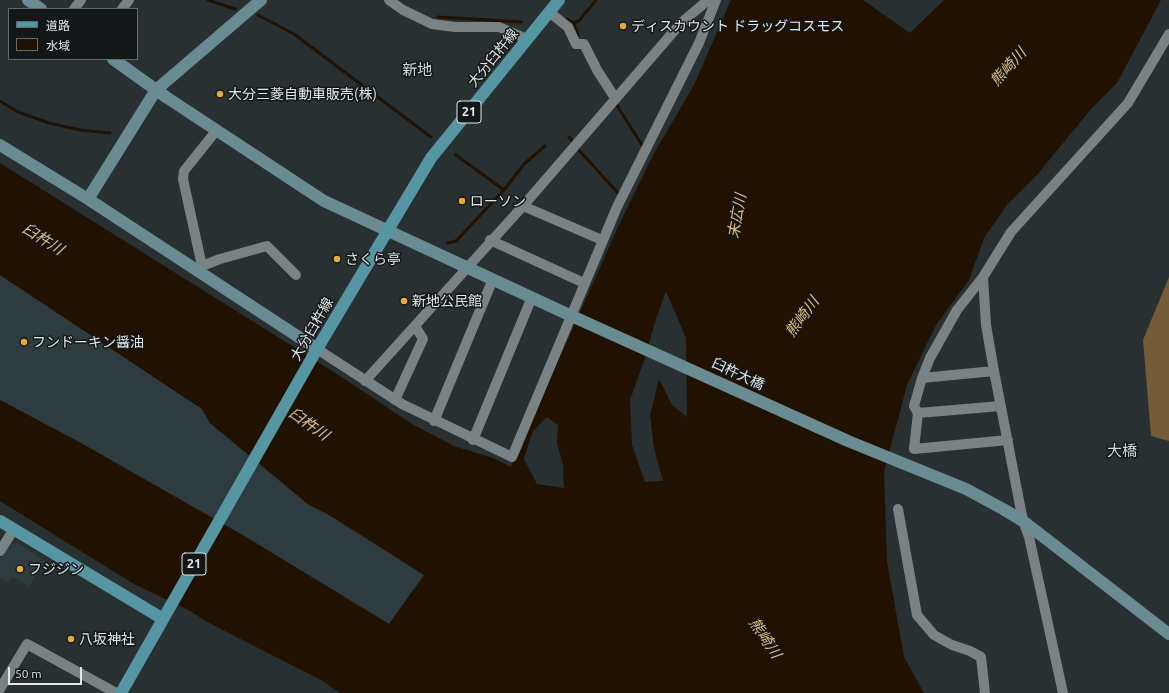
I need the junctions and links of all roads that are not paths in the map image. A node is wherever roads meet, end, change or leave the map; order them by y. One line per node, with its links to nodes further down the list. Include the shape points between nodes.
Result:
1 (28, 0): 9 (street)
2 (81, 0): 10 (street)
3 (129, 0): 11 (street)
4 (261, 0): 16 (street)
5 (389, 0): 14 (street, via 402,10 432,24 499,27)
6 (559, 0): 12 (main road, 大分臼杵線 / 21)
7 (708, 0): 17 (street, via 681,23)
8 (716, 0): 24 (street, via 699,43)
9 (40, 8)
10 (75, 8)
11 (123, 8)
12 (549, 12): 14 (main road, 大分臼杵線 / 21); 17 (street, via 568,27 576,44 584,44)
13 (1169, 34): 28 (street, via 1128,103 1011,232)
14 (527, 39): 22 (main road, 大分臼杵線 / 21, via 431,158)
15 (114, 60): 16 (street, 臼杵大橋)
16 (156, 90): 18 (street, 臼杵大橋); 20 (street)
17 (615, 98): 21 (street)
18 (216, 131): 22 (street, 臼杵大橋, via 324,201); 26 (street, via 184,171 183,179)
19 (0, 145): 20 (street)
20 (88, 199): 26 (street)
21 (523, 206): 23 (street); 24 (street)
22 (388, 230): 25 (street, 臼杵大橋); 33 (main road, 大分臼杵線 / 21)
23 (490, 240): 25 (street); 30 (street)
24 (602, 240): 30 (street)
25 (468, 267): 29 (street, 臼杵大橋); 32 (street)
26 (200, 269): 27 (street, via 220,259 268,246); 33 (street)
27 (296, 275)
28 (984, 277): 34 (street, via 986,325); 35 (street, via 957,310 930,358)
29 (493, 279): 31 (street, 臼杵大橋); 40 (street)
30 (584, 283): 41 (street, via 512,457)
31 (532, 297): 41 (street); 45 (street, 臼杵大橋, via 899,462 966,489)
32 (415, 326): 36 (street); 37 (street, via 423,339)
33 (316, 352): 36 (street); 48 (main road, 大分臼杵線 / 21)
34 (994, 371): 35 (street); 38 (street)
35 (922, 378): 39 (street, via 914,406)
36 (365, 382): 37 (street)
37 (396, 400): 40 (street)
38 (1001, 406): 39 (street); 42 (street)
39 (918, 413): 42 (street, via 914,449)
40 (434, 421): 41 (street)
41 (473, 440)
42 (1008, 440): 45 (street)
43 (898, 509): 53 (street, via 917,614 934,635 981,657)
44 (0, 521): 46 (main road)
45 (1023, 521): 49 (street, 臼杵大橋); 54 (street, via 1029,537)
46 (14, 529): 47 (street); 48 (main road)
47 (0, 552)
48 (165, 614): 52 (main road, 大分臼杵線 / 21)
49 (1169, 634)
50 (0, 689): 51 (street, via 27,644)
51 (116, 693)
52 (121, 693)
53 (985, 693)
54 (1063, 693)

